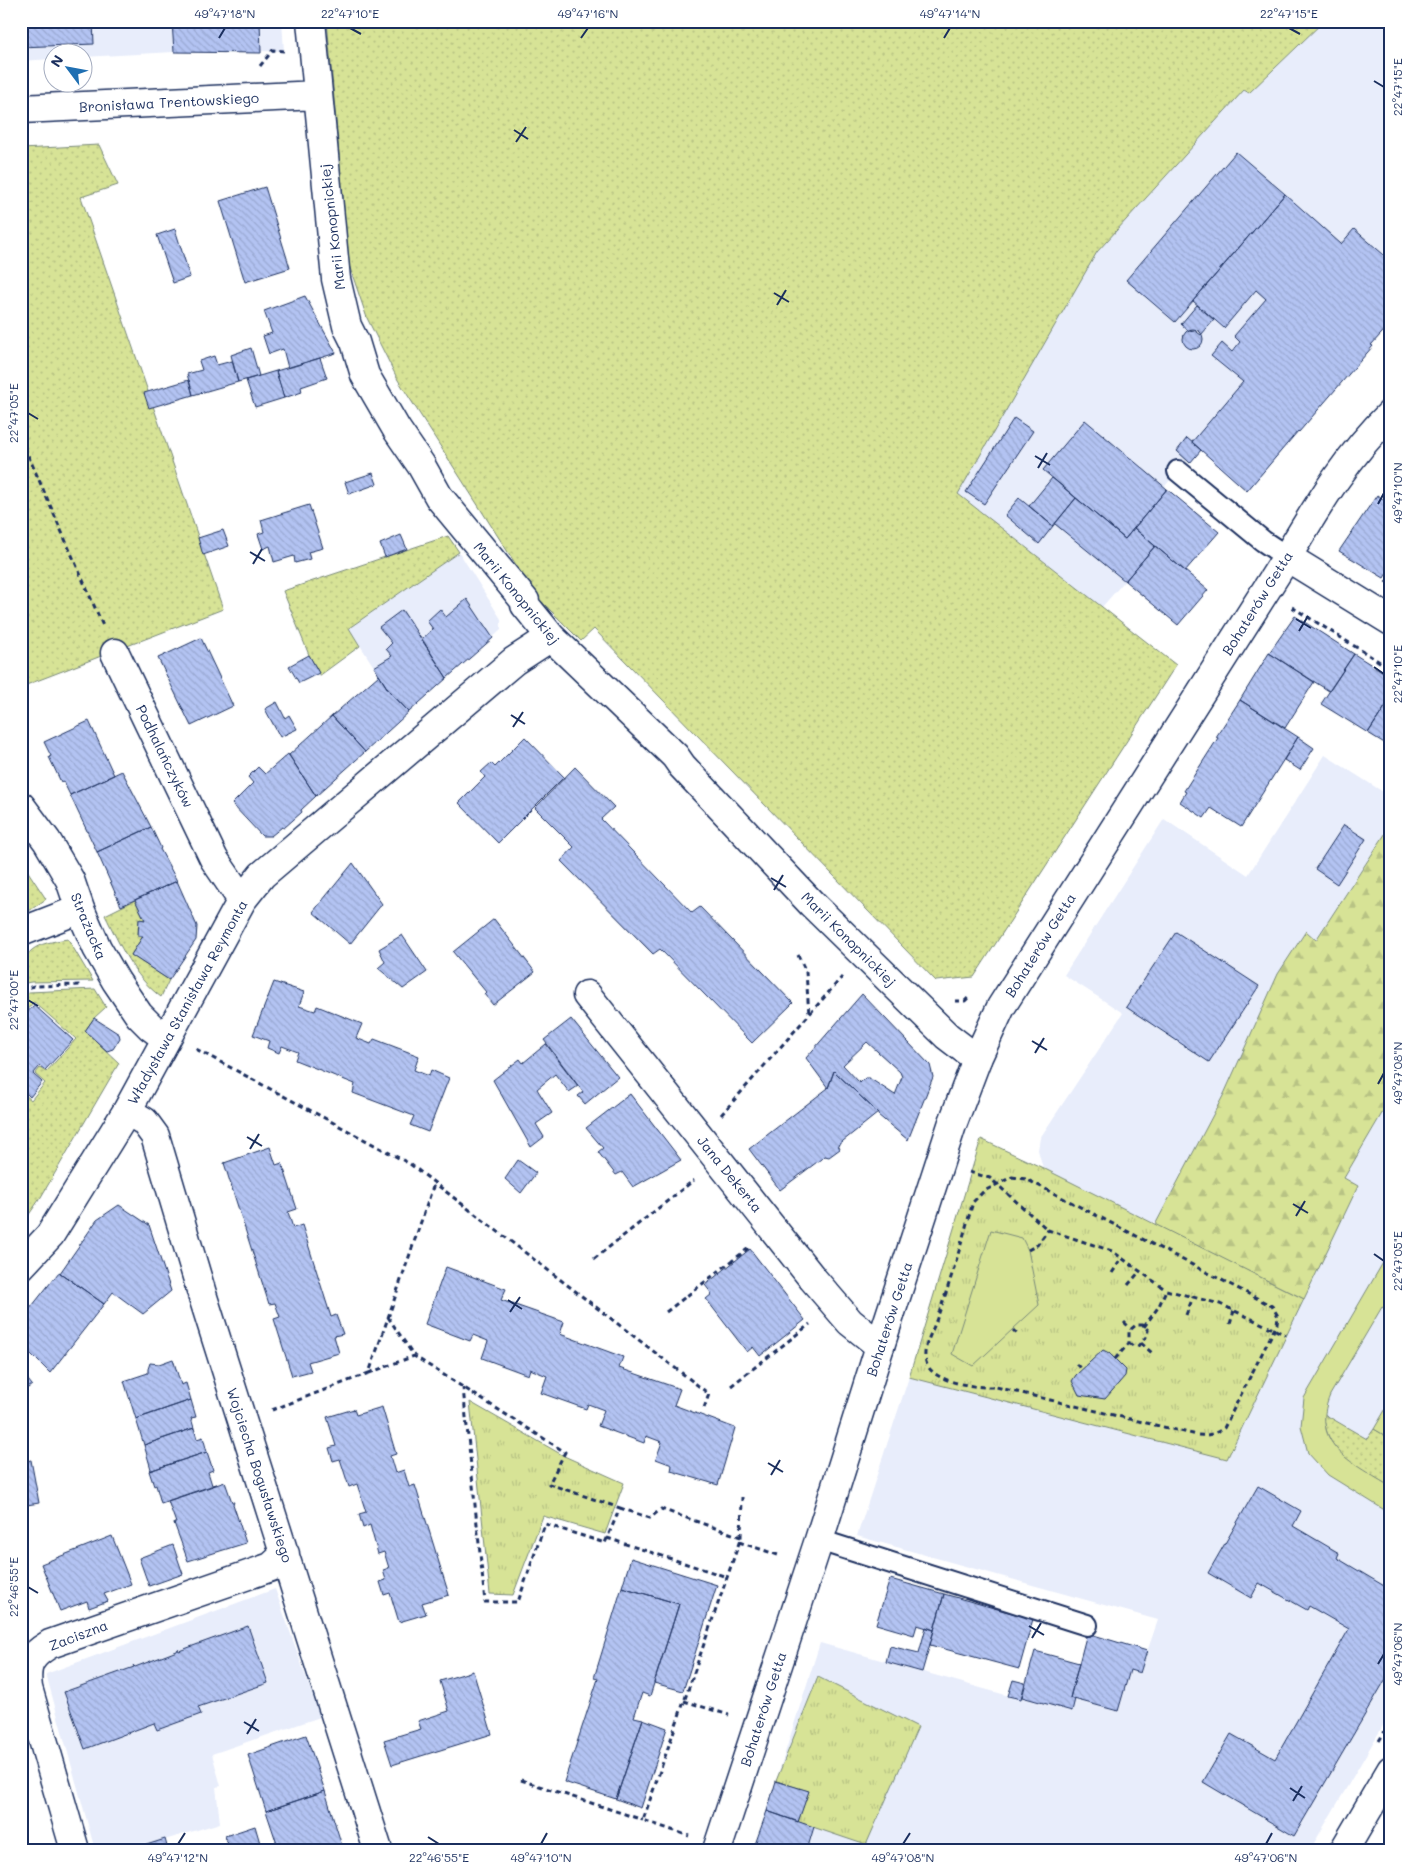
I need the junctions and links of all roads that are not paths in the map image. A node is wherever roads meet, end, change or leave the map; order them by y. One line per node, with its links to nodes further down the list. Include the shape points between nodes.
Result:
1 (311, 21): 2 (street, Marii Konopnickiej)
2 (318, 95): 3 (street, Bronisława Trentowskiego); 8 (street, Marii Konopnickiej, via 336,279 347,326 365,375 439,497)
3 (21, 109)
4 (1391, 413): 6 (street, Bohaterów Getta, via 1372,431 1332,483)
5 (1178, 471): 6 (lane)
6 (1287, 557): 7 (street); 16 (street, Bohaterów Getta, via 1001,1007)
7 (1391, 621)
8 (551, 637): 11 (street, Władysława Stanisława Reymonta, via 514,661 267,870); 16 (street, Marii Konopnickiej, via 675,756 812,904 948,1036)
9 (115, 653): 11 (street, Podhalańczyków, via 214,859)
10 (21, 806): 12 (street, Strażacka, via 70,880)
11 (242, 900): 15 (street, Władysława Stanisława Reymonta)
12 (80, 908): 13 (street); 15 (street, Strażacka, via 116,981 139,1015)
13 (21, 932)
14 (587, 995): 19 (street, Jana Dekerta, via 813,1279 850,1322)
15 (166, 1038): 17 (street, Władysława Stanisława Reymonta)
16 (977, 1059): 19 (street, Bohaterów Getta, via 952,1125)
17 (127, 1111): 18 (street, Władysława Stanisława Reymonta, via 50,1235); 21 (street, Wojciecha Bogusławskiego, via 144,1121 155,1136)
18 (21, 1266)
19 (880, 1346): 20 (street, Bohaterów Getta)
20 (819, 1540): 22 (lane); 24 (street, Bohaterów Getta)
21 (285, 1554): 25 (street, Zaciszna, via 271,1567 50,1644 29,1662 26,1673 28,1688); 26 (street, Wojciecha Bogusławskiego)
22 (1087, 1624)
23 (1391, 1770): 27 (street)
24 (708, 1844)
25 (75, 1850)
26 (378, 1850)
27 (1344, 1850)

